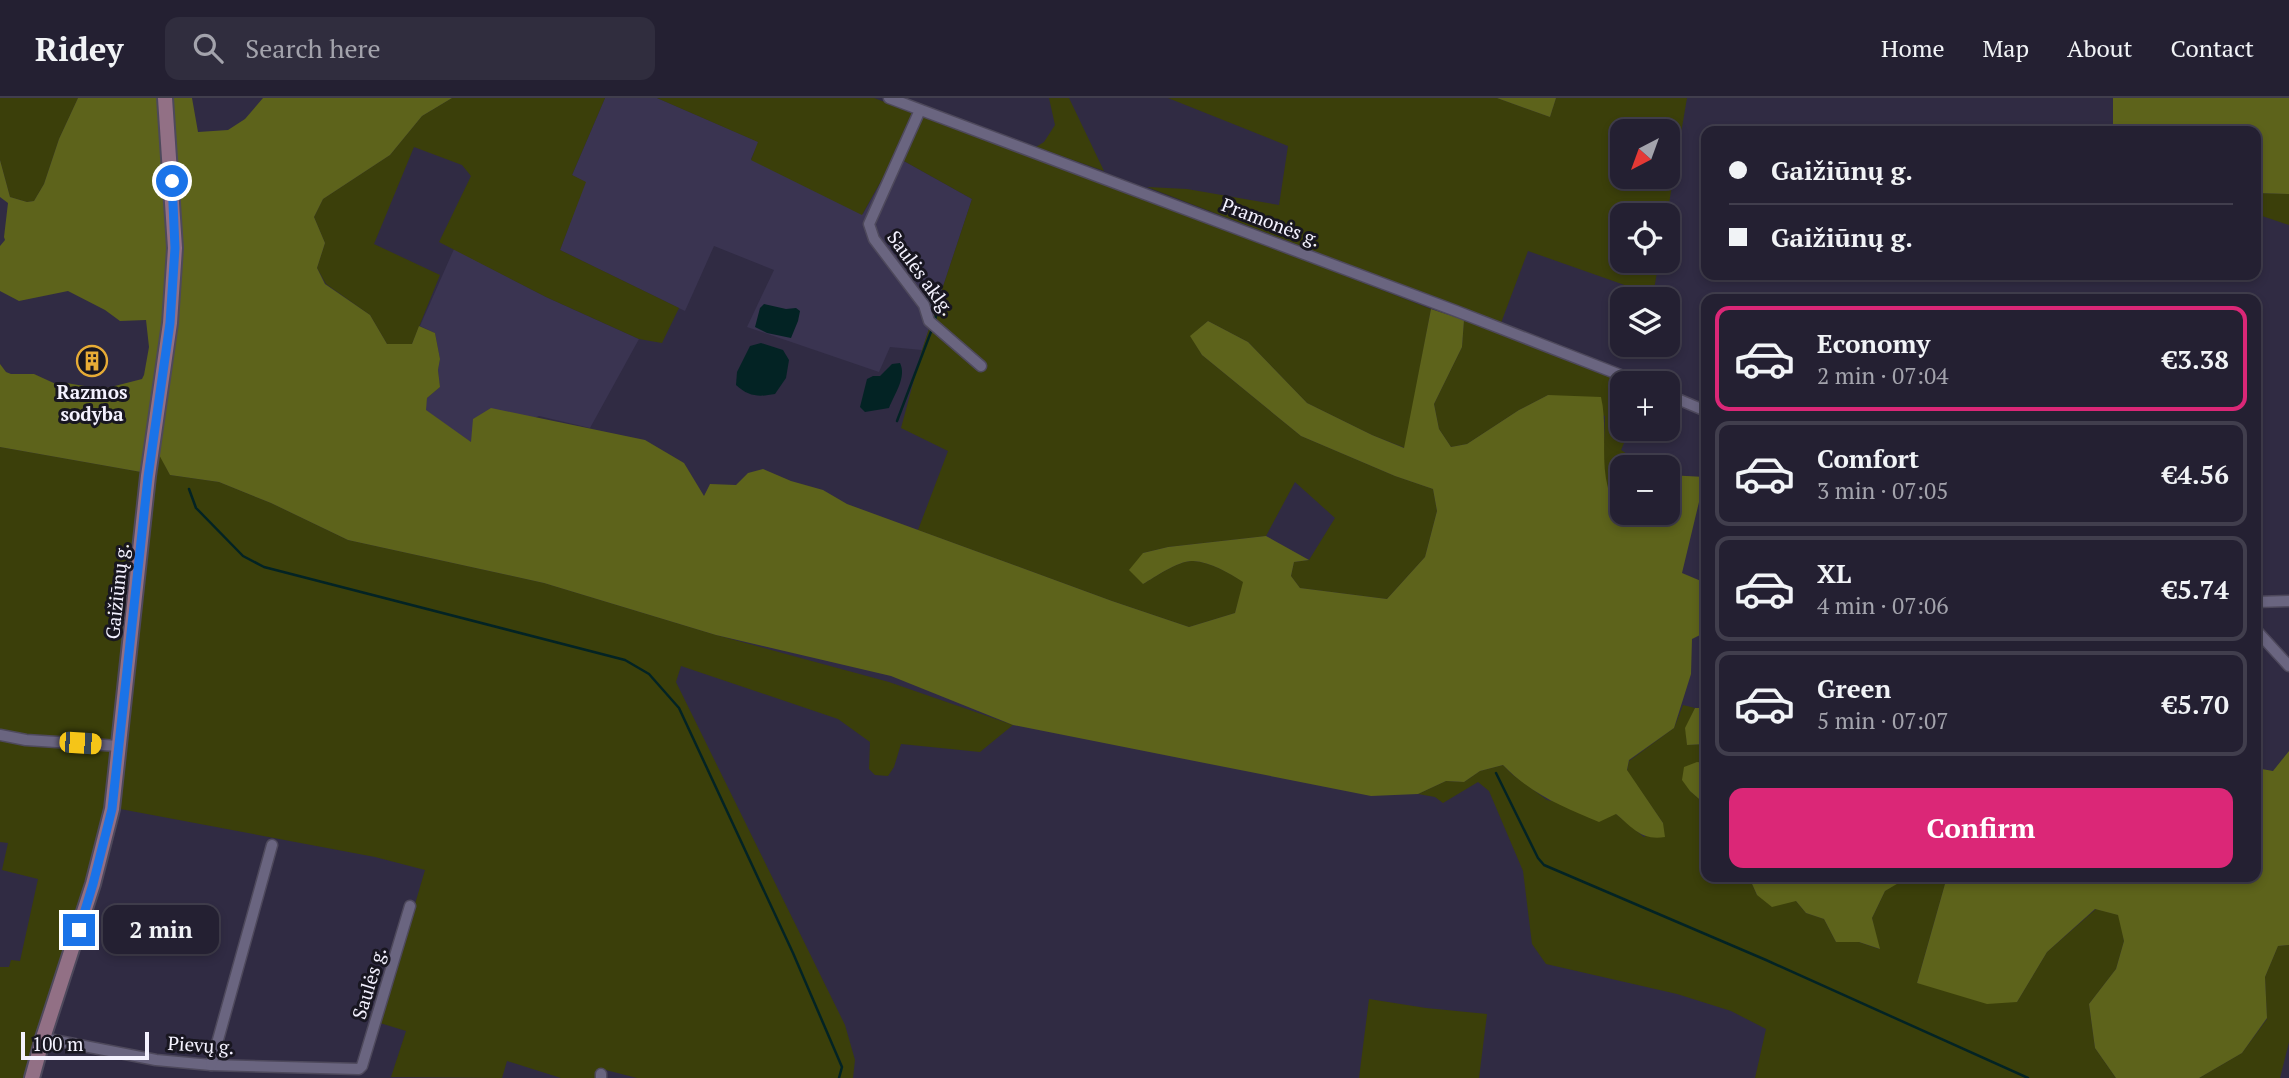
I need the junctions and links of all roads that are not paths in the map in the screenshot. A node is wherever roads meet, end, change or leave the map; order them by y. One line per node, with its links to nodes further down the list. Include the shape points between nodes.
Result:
1 (165, 98): 13 (main road, Gaižiūnų g., via 175,248 170,323)
2 (889, 98): 3 (street, Pramonės g.)
3 (920, 110): 4 (street, Saulės aklg., via 870,224 874,239 924,305 929,321); 5 (street, Pramonės g.)
4 (981, 366)
5 (1610, 371)
6 (1680, 400): 7 (street)
7 (1701, 409)
8 (2289, 601): 9 (street)
9 (2261, 603)
10 (2261, 635): 11 (street)
11 (2289, 666)
12 (0, 735): 13 (street)
13 (119, 746): 16 (main road, Gaižiūnų g., via 112,809 93,884)
14 (272, 845): 17 (street)
15 (410, 906): 18 (street, Saulės g.)
16 (43, 1038): 17 (street, Pievų g., via 156,1060); 19 (main road, Gaižiūnų g.)
17 (211, 1065): 18 (street, Pievų g.)
18 (359, 1069)
19 (32, 1078)

